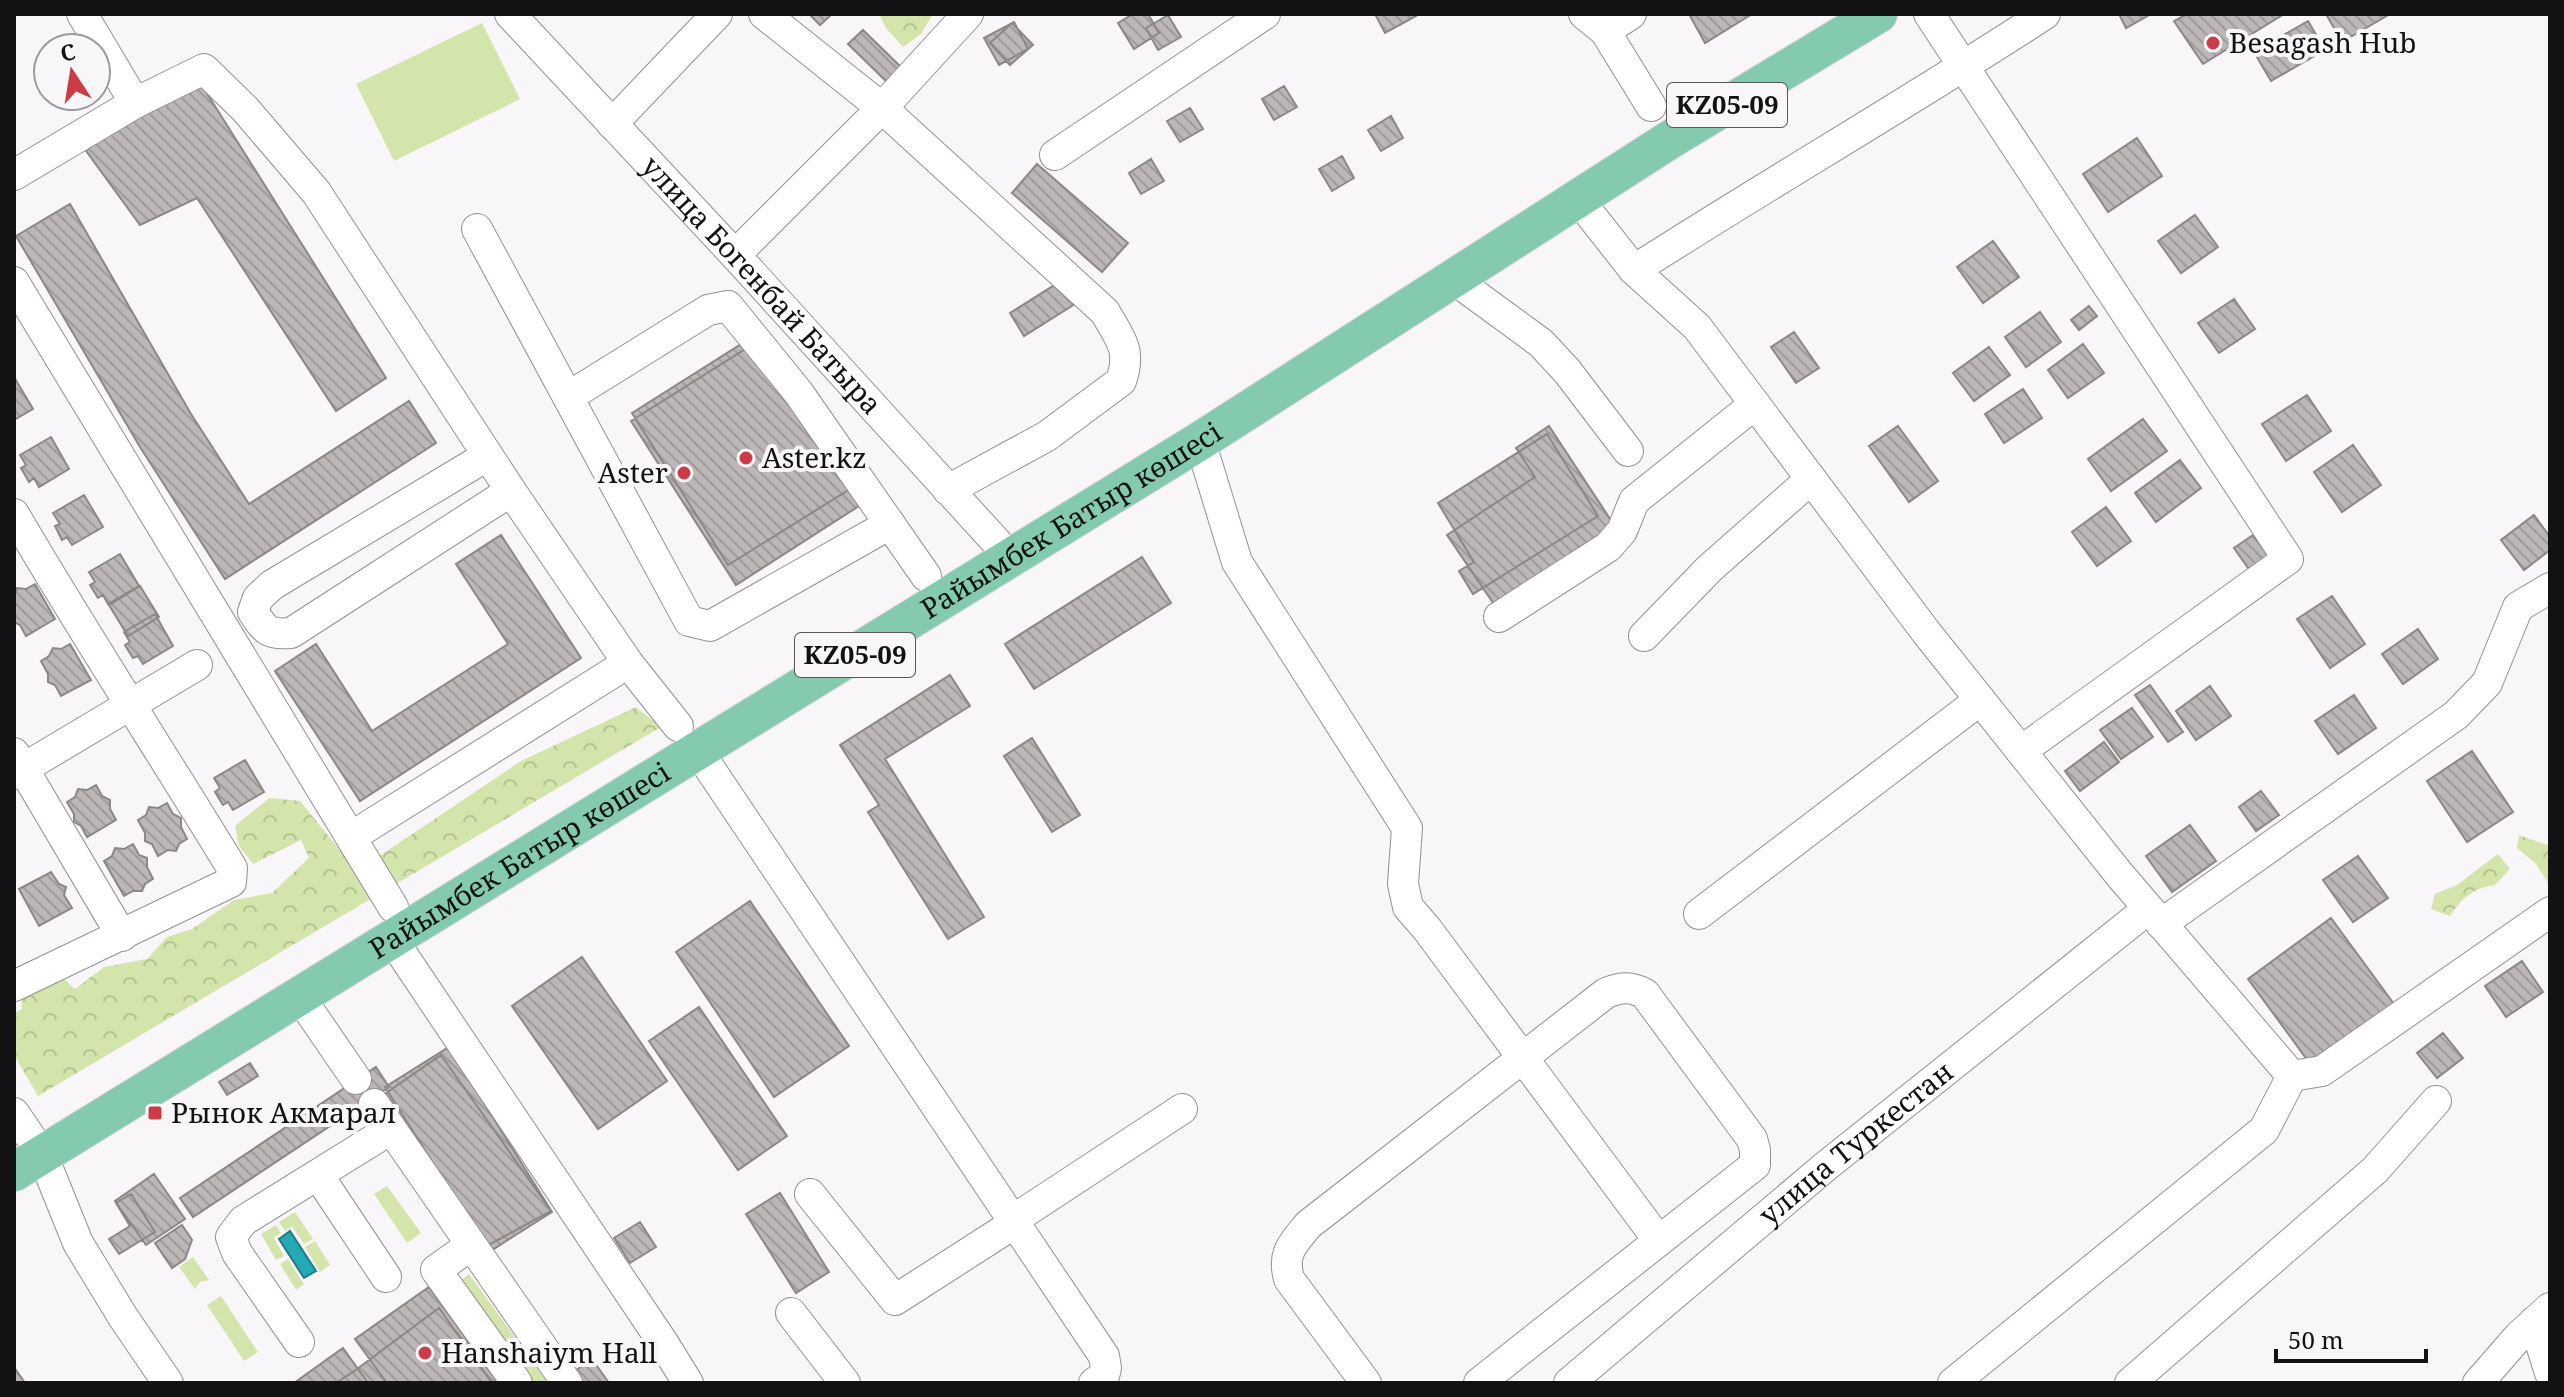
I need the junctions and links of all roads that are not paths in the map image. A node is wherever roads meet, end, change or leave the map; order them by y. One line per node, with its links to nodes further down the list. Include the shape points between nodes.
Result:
1 (82, 14): 13 (street)
2 (510, 14): 16 (street, улица Богенбай Батыра)
3 (717, 14): 16 (street)
4 (764, 14): 15 (street)
5 (968, 14): 15 (street)
6 (1265, 14): 17 (street)
7 (1631, 14): 11 (street)
8 (1878, 14): 19 (main road, Райымбек Батыр көшесі / KZ05-09)
9 (1929, 14): 12 (street)
10 (2045, 14): 12 (street)
11 (1594, 22): 14 (street)
12 (1964, 67): 22 (street); 45 (street, via 2288,559)
13 (135, 103): 18 (street); 29 (street, via 204,69 245,109 316,192)
14 (1651, 106)
15 (882, 108): 21 (street); 31 (street, via 1105,312 1127,350 1121,381 1047,436)
16 (612, 124): 21 (street, улица Богенбай Батыра)
17 (1055, 155)
18 (14, 175)
19 (1578, 199): 22 (street); 23 (main road, Райымбек Батыр көшесі / KZ05-09)
20 (477, 229): 25 (street)
21 (735, 255): 31 (street, улица Богенбай Батыра)
22 (1634, 270): 26 (street, via 1697,327)
23 (1455, 280): 27 (main road, Райымбек Батыр көшесі / KZ05-09); 28 (street, via 1541,343)
24 (14, 282): 47 (street)
25 (568, 397): 34 (street, via 708,310 728,306 798,392); 34 (street, via 689,621 710,626)
26 (1755, 404): 30 (street); 38 (street, via 1634,501 1622,531 1608,547)
27 (1200, 441): 35 (main road, Райымбек Батыр көшесі / KZ05-09); 55 (street, via 1237,562 1407,828 1403,884 1408,907)
28 (1628, 451)
29 (487, 456): 32 (street); 32 (street, via 272,585 253,612 263,628 277,635 291,633)
30 (1811, 479): 39 (street, via 1710,568); 42 (street)
31 (948, 490): 35 (street, улица Богенбай Батыра)
32 (511, 491): 40 (street)
33 (14, 514): 43 (street)
34 (890, 524): 36 (street)
35 (1010, 557): 44 (main road, Райымбек Батыр көшесі / KZ05-09)
36 (926, 576)
37 (2550, 588): 50 (street, улица Туркестан, via 2518,607 2487,683 2456,715)
38 (1499, 617)
39 (1644, 636)
40 (628, 663): 44 (street); 47 (street)
41 (197, 665): 43 (street)
42 (1980, 700): 45 (street); 49 (street)
43 (132, 704): 46 (street); 52 (street, via 232,868 231,882)
44 (688, 739): 51 (main road, Райымбек Батыр көшесі / KZ05-09); 66 (street)
45 (2021, 751): 50 (street)
46 (17, 765): 52 (street)
47 (351, 837): 51 (street)
48 (2550, 912): 56 (street, via 2322,1071)
49 (1699, 914)
50 (2155, 916): 56 (street); 82 (street, улица Туркестан, via 1826,1166)
51 (392, 923): 54 (main road, Райымбек Батыр көшесі / KZ05-09); 77 (street)
52 (122, 936): 53 (street)
53 (14, 986)
54 (299, 996): 57 (street); 63 (main road, Райымбек Батыр көшесі / KZ05-09)
55 (1524, 1059): 67 (street); 67 (street, via 1606,993 1634,988 1645,994 1755,1150 1755,1165); 80 (street, via 1308,1225 1288,1251 1289,1279)
56 (2292, 1076): 83 (street, via 2264,1130)
57 (356, 1079)
58 (2436, 1101): 84 (street, via 2375,1170)
59 (374, 1104): 62 (street)
60 (1182, 1109): 66 (street)
61 (14, 1113): 63 (street)
62 (391, 1129): 64 (street); 68 (street)
63 (28, 1163): 74 (street)
64 (318, 1175): 69 (street); 72 (street, via 243,1221 231,1237)
65 (810, 1194): 66 (street, via 895,1300)
66 (1013, 1220): 79 (street, via 1104,1356 1104,1376)
67 (1659, 1241): 81 (street)
68 (471, 1245): 75 (street, via 436,1270); 76 (street)
69 (386, 1277)
70 (791, 1313): 78 (street)
71 (2542, 1315): 73 (street); 85 (street)
72 (299, 1342)
73 (2550, 1373)
74 (168, 1383)
75 (517, 1383)
76 (567, 1383)
77 (688, 1383)
78 (845, 1383)
79 (1094, 1383)
80 (1366, 1383)
81 (1479, 1383)
82 (1569, 1383)
83 (1953, 1383)
84 (2130, 1383)
85 (2478, 1383)

